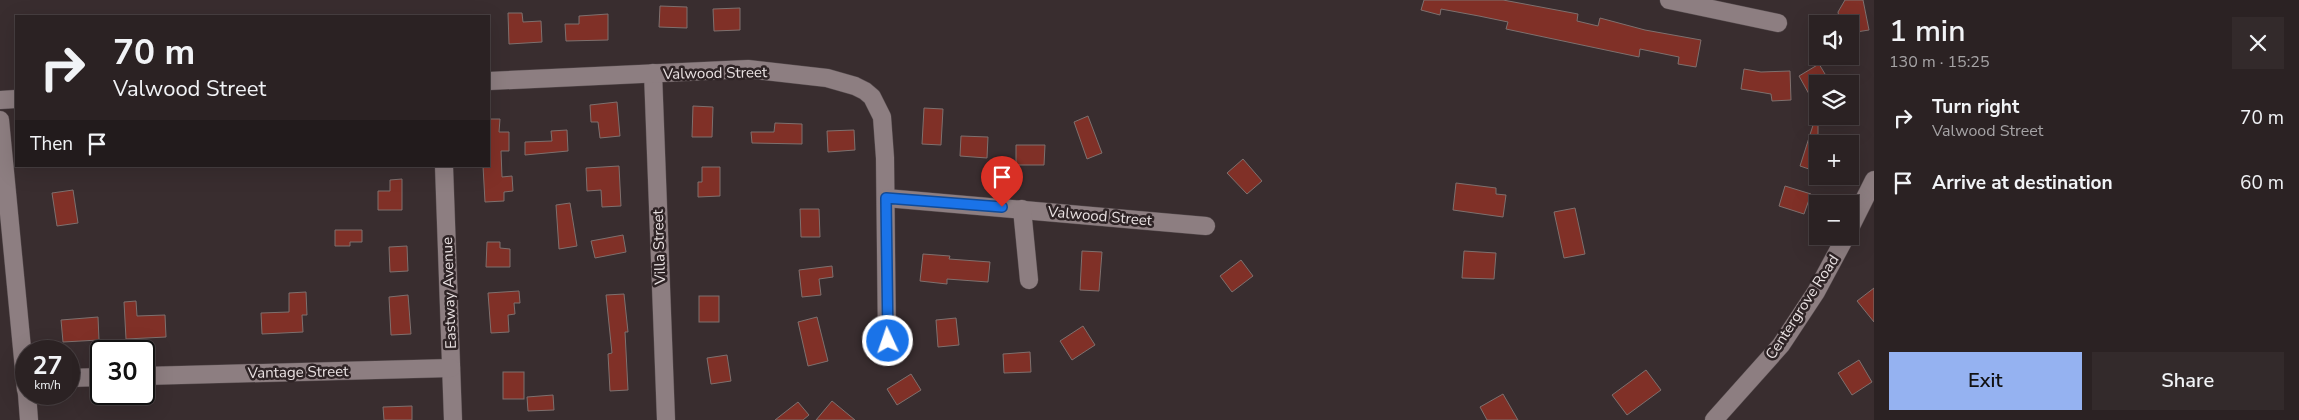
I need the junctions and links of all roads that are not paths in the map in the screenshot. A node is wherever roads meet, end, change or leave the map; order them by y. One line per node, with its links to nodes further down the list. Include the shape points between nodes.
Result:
1 (1669, 0): 2 (street)
2 (1778, 23)
3 (653, 73): 4 (street, Valwood Street); 10 (street, Valwood Street, via 748,69 827,78 860,88 872,98 882,117); 23 (street, Villa Street)
4 (490, 81)
5 (15, 99): 6 (street)
6 (0, 100)
7 (0, 120): 16 (street)
8 (444, 167): 18 (street, Eastway Avenue)
9 (1874, 180): 12 (street)
10 (886, 198): 11 (street, Valwood Street); 17 (street)
11 (1022, 209): 13 (street, Valwood Street); 15 (street)
12 (1859, 210)
13 (1206, 226)
14 (1841, 245): 24 (street, Centergrove Road, via 1816,292 1781,345)
15 (1029, 280)
16 (22, 340)
17 (888, 341)
18 (451, 368): 19 (street, Vantage Street); 22 (street, Eastway Avenue)
19 (155, 376)
20 (28, 405): 21 (street)
21 (29, 420)
22 (453, 420)
23 (666, 420)
24 (1714, 420)

